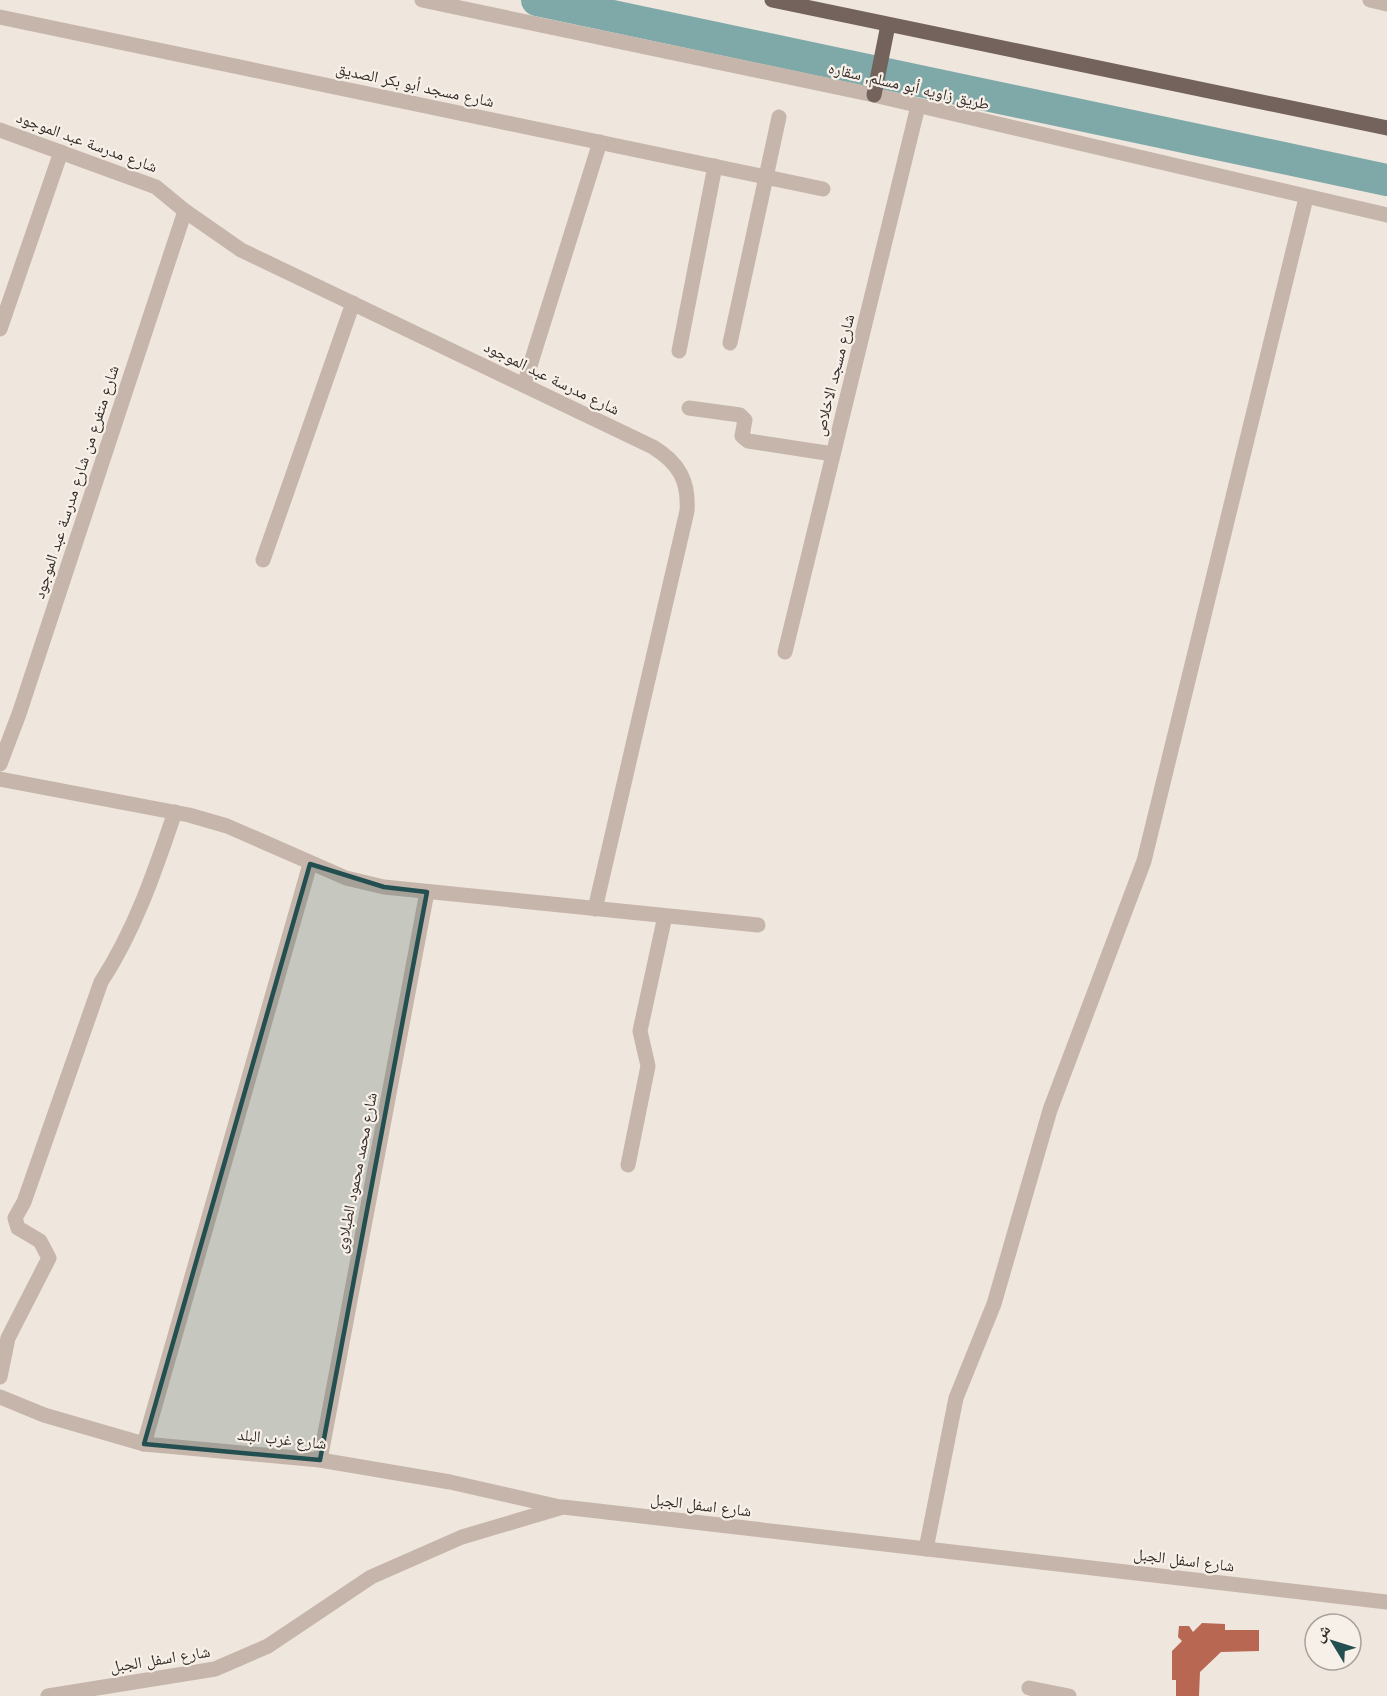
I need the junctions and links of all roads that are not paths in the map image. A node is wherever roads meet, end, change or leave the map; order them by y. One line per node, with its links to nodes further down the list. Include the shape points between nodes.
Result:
1 (422, 0): 7 (street, طريق زاويه أبو مسلم, سقاره)
2 (772, 0): 6 (main road)
3 (1370, 0): 4 (street)
4 (1387, 4)
5 (0, 17): 12 (street, شارع مسجد أبو بكر الصديق)
6 (886, 32): 7 (main road); 10 (main road)
7 (874, 95): 8 (street, طريق زاويه أبو مسلم, سقاره)
8 (918, 106): 17 (street, طريق زاويه أبو مسلم, سقاره); 26 (street, شارع مسجد الاخلاص)
9 (779, 117): 15 (street)
10 (1387, 128)
11 (0, 130): 13 (street, شارع مدرسة عبد الموجود)
12 (600, 142): 14 (street, شارع مسجد أبو بكر الصديق); 24 (street)
13 (61, 152): 18 (street, شارع مدرسة عبد الموجود, via 140,179 170,196); 21 (street)
14 (715, 166): 15 (street, شارع مسجد أبو بكر الصديق); 23 (street)
15 (766, 177): 16 (street, شارع مسجد أبو بكر الصديق); 22 (street)
16 (823, 189)
17 (1306, 198): 19 (street, طريق زاويه أبو مسلم, سقاره); 43 (street, via 1144,861 1050,1110 994,1304 956,1398)
18 (184, 211): 20 (street, شارع مدرسة عبد الموجود, via 242,250); 29 (street, شارع متفرع من شارع مدرسة عبد الموجود)
19 (1387, 215)
20 (353, 303): 24 (street, شارع مدرسة عبد الموجود); 27 (street)
21 (0, 328)
22 (730, 343)
23 (679, 351)
24 (524, 385): 34 (street, شارع مدرسة عبد الموجود, via 668,456 679,468 688,496)
25 (689, 408): 26 (street, via 740,415 745,420 742,436 748,441)
26 (833, 454): 28 (street, شارع مسجد الاخلاص)
27 (263, 560)
28 (785, 652)
29 (0, 764)
30 (0, 779): 31 (street)
31 (175, 812): 32 (street, via 227,826); 38 (street, via 148,889 116,959 101,982 15,1218 18,1228 40,1241 49,1258 8,1338)
32 (310, 864): 33 (street, via 346,878); 40 (street)
33 (427, 892): 34 (street); 41 (street, شارع محمد محمود الطبلاوى)
34 (595, 909): 35 (street)
35 (664, 916): 36 (street); 37 (street, via 640,1031 648,1066)
36 (758, 925)
37 (628, 1165)
38 (0, 1377)
39 (0, 1396): 40 (street, شارع غرب البلد, via 54,1419)
40 (144, 1444): 41 (street, شارع غرب البلد)
41 (320, 1460): 42 (street, شارع غرب البلد, via 450,1482)
42 (563, 1507): 43 (street, شارع اسفل الجبل); 46 (street, شارع اسفل الجبل, via 462,1537 371,1577 268,1647 215,1669)
43 (927, 1549): 44 (street, شارع اسفل الجبل)
44 (1387, 1602)
45 (1029, 1689): 47 (street)
46 (48, 1696)
47 (1069, 1696)

